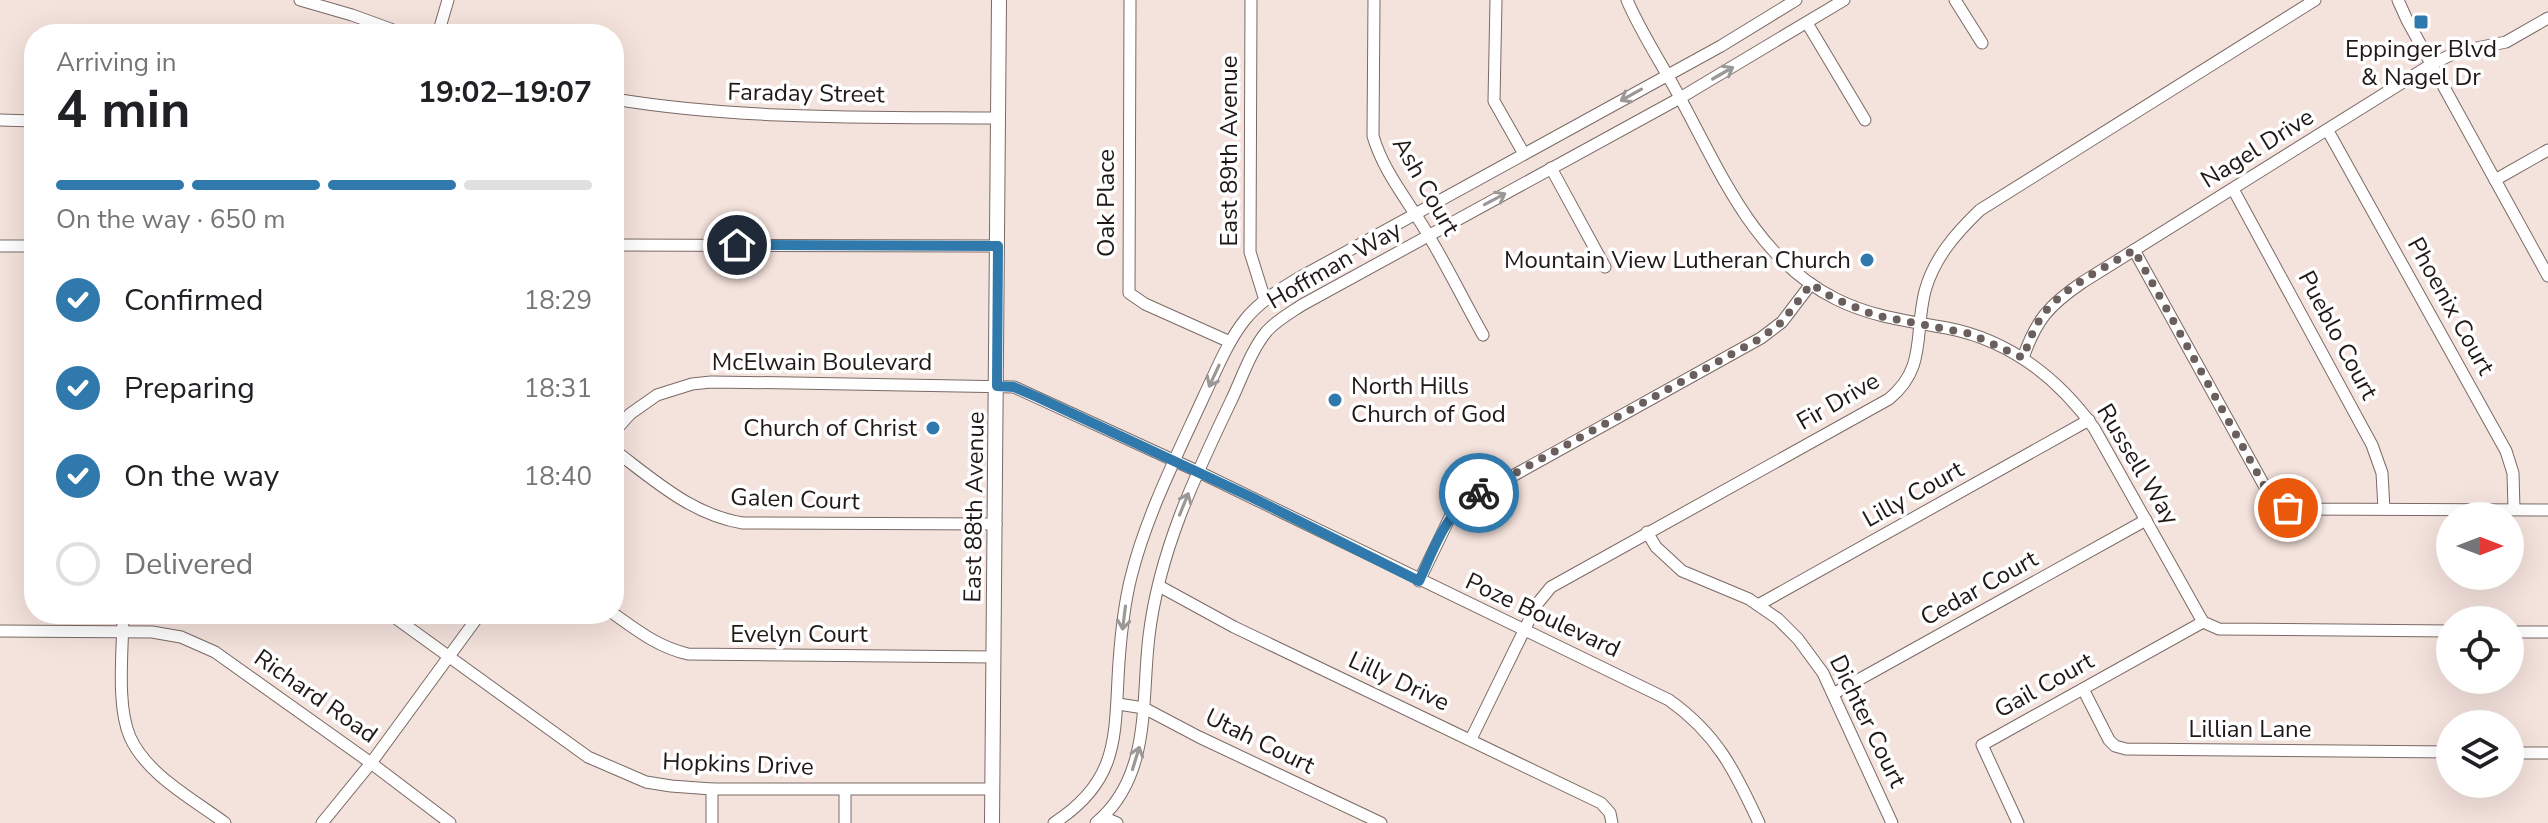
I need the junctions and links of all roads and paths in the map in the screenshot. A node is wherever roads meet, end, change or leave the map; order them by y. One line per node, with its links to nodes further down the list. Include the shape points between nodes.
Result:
1 (300, 0): 17 (street)
2 (448, 0): 18 (street)
3 (999, 0): 24 (main road, East 88th Avenue)
4 (1130, 0): 47 (street, Oak Place, via 1129,293)
5 (1251, 0): 44 (street, East 89th Avenue, via 1250,252)
6 (1374, 0): 34 (street, Ash Court, via 1373,136)
7 (1496, 0): 30 (street, via 1494,101)
8 (1627, 0): 21 (street, Russell Way)
9 (1796, 0): 21 (street, Hoffman Way)
10 (1844, 0): 14 (street, Hoffman Way)
11 (1955, 0): 19 (street)
12 (2315, 0): 45 (street, Fir Drive, via 1980,210 1935,265)
13 (2398, 0): 20 (street)
14 (1828, 4): 16 (street, Hoffman Way)
15 (2548, 18): 20 (street, Nagel Drive, via 2502,44 2457,52)
16 (1807, 23): 22 (street, Hoffman Way, one-way to 16); 26 (street)
17 (373, 24)
18 (441, 24)
19 (1982, 43)
20 (2432, 64): 28 (street, Nagel Drive); 32 (street)
21 (1668, 75): 22 (street, Russell Way); 30 (street, Hoffman Way, one-way to 30)
22 (1680, 98): 31 (street, Hoffman Way); 43 (street, Russell Way, via 1749,223)
23 (624, 100): 24 (street, Faraday Street, via 747,114)
24 (999, 118): 39 (main road, East 88th Avenue)
25 (0, 120): 27 (street)
26 (1865, 120)
27 (24, 121)
28 (2328, 131): 33 (street, Nagel Drive); 55 (street, Phoenix Court, via 2506,451)
29 (2548, 150): 32 (street)
30 (1524, 154): 34 (street, Hoffman Way)
31 (1551, 168): 35 (street, Hoffman Way, one-way to 31); 41 (street)
32 (2495, 180): 42 (street)
33 (2233, 189): 40 (street, Nagel Drive); 56 (street, Pueblo Court, via 2372,445 2382,473)
34 (1414, 215): 35 (street, Ash Court); 44 (street, Hoffman Way)
35 (1428, 235): 46 (street, Ash Court); 54 (street, Hoffman Way, via 1302,305 1267,331)
36 (624, 245): 39 (street)
37 (0, 246): 38 (street)
38 (24, 246)
39 (998, 246): 49 (main road, East 88th Avenue)
40 (2134, 250): 48 (street, Nagel Drive, via 2052,304); 56 (street, via 2276,501 2294,509)
41 (1605, 267)
42 (2548, 276)
43 (1811, 284): 45 (street, Russell Way, via 1863,311); 63 (street, via 1782,322 1761,338 1462,504 1451,515)
44 (1265, 300): 47 (street, Hoffman Way)
45 (1919, 324): 48 (street, Russell Way, via 1971,334); 62 (street, Fir Drive, via 1913,370 1889,399)
46 (1483, 335)
47 (1230, 342): 53 (street, Hoffman Way, one-way to 53)
48 (2023, 358): 50 (street, Russell Way, via 2054,381)
49 (997, 386): 51 (street, McElwain Boulevard, via 702,383 657,395); 53 (street, Poze Boulevard, via 1014,387); 61 (main road, East 88th Avenue)
50 (2089, 420): 60 (street, Russell Way); 65 (street, Lilly Court)
51 (624, 421)
52 (624, 457): 61 (street, Galen Court, via 692,507 728,521)
53 (1174, 461): 54 (street, Poze Boulevard); 81 (street, Hoffman Way, one-way to 81, via 1131,576)
54 (1197, 471): 63 (street, Poze Boulevard); 64 (street, Hoffman Way, one-way to 54)
55 (2514, 502)
56 (2384, 509): 57 (street)
57 (2436, 509)
58 (2524, 509): 59 (street)
59 (2548, 510)
60 (2146, 520): 67 (street, Russell Way); 80 (street, Cedar Court)
61 (996, 524): 78 (main road, East 88th Avenue)
62 (1647, 532): 65 (street, Dichter Court, via 1682,571); 71 (street, Fir Drive, via 1551,587)
63 (1419, 581): 71 (street, Poze Boulevard)
64 (1159, 586): 82 (street, Hoffman Way); 83 (street, Lilly Drive)
65 (1758, 605): 80 (street, Dichter Court, via 1798,639)
66 (624, 621): 78 (street, Evelyn Court, via 650,640 688,654)
67 (2203, 622): 74 (street, via 2219,629); 79 (street, Gail Court)
68 (123, 624): 73 (street)
69 (404, 624): 77 (street, Hopkins Drive)
70 (473, 624): 77 (street)
71 (1524, 630): 83 (street, Fir Drive); 102 (street, Poze Boulevard, via 1683,710 1728,758)
72 (0, 631): 73 (street, Richard Road)
73 (123, 631): 87 (street, Richard Road, via 167,634 206,647); 92 (street, via 124,717 132,741 161,776)
74 (2436, 631)
75 (2524, 632): 76 (street)
76 (2548, 632)
77 (449, 657): 87 (street); 88 (street, Hopkins Drive, via 588,757 646,782)
78 (994, 657): 89 (main road, East 88th Avenue)
79 (2083, 689): 84 (street, Lillian Lane, via 2109,740 2126,749); 104 (street, Gail Court, via 1982,745)
80 (1833, 694): 103 (street, Dichter Court)
81 (1118, 704): 82 (street, Utah Court); 98 (street, Hoffman Way, via 1115,739 1099,781 1072,812)
82 (1144, 708): 91 (street, Hoffman Way, one-way to 82, via 1132,771); 100 (street, Utah Court)
83 (1471, 739): 101 (street, Lilly Drive, via 1601,803)
84 (2436, 752)
85 (2524, 753): 86 (street)
86 (2548, 753)
87 (371, 763): 93 (street); 94 (street, Richard Road)
88 (712, 789): 90 (street, Hopkins Drive); 95 (street)
89 (993, 789): 90 (street, Hopkins Drive); 97 (main road, East 88th Avenue)
90 (845, 790): 96 (street)
91 (1100, 820): 99 (street)
92 (225, 823)
93 (322, 823)
94 (450, 823)
95 (712, 823)
96 (845, 823)
97 (992, 823)
98 (1054, 823)
99 (1117, 823)
100 (1381, 823)
101 (1612, 823)
102 (1759, 823)
103 (1892, 823)
104 (2018, 823)

